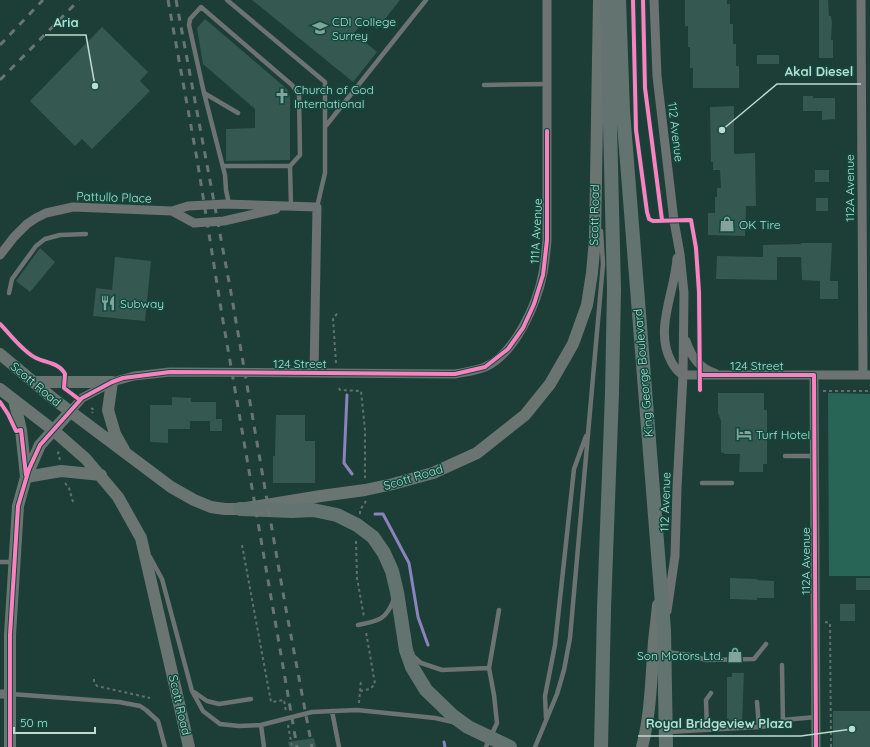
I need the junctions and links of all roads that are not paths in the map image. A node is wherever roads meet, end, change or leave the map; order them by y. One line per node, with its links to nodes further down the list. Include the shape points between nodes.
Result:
1 (227, 0): 14 (lane, via 325,82)
2 (426, 0): 14 (lane)
3 (547, 0): 10 (street, 111A Avenue)
4 (599, 0): 15 (main road, Scott Road)
5 (607, 0): 84 (main road, King George Boulevard, via 614,290)
6 (619, 0): 52 (main road, King George Boulevard, via 623,111)
7 (654, 0): 23 (street, 112 Avenue, via 657,76)
8 (861, 0): 9 (street, 112A Avenue)
9 (865, 72): 33 (street, 112A Avenue)
10 (547, 84): 11 (lane); 26 (street, 111A Avenue, via 546,252 543,275)
11 (484, 85)
12 (204, 93): 13 (lane); 16 (lane); 17 (lane, via 189,25 190,19 201,7 292,85 299,95 300,155)
13 (238, 113)
14 (325, 127): 20 (lane, via 324,173)
15 (596, 156): 39 (lane, via 603,264); 48 (main road, Scott Road, via 595,239 586,305 573,344 550,384 525,415 477,453 433,473 365,490)
16 (223, 166): 17 (lane); 18 (lane)
17 (290, 166): 19 (lane)
18 (229, 204): 19 (street, Pattullo Place); 21 (street, Pattullo Place, via 188,206)
19 (289, 206): 20 (street, Pattullo Place); 21 (street, Pattullo Place, via 224,221 194,223)
20 (317, 207): 29 (street)
21 (172, 211): 24 (street, Pattullo Place, via 85,208 61,210 36,218 27,224)
22 (86, 234): 25 (lane, via 60,235 46,239 36,246 12,279)
23 (678, 243): 27 (street, 112 Avenue, via 683,279); 31 (street, 112 Avenue, via 664,336 669,358)
24 (0, 255)
25 (9, 293)
26 (523, 328): 29 (street, 124 Street, via 508,349 497,359 485,367 470,371 455,374)
27 (684, 332): 30 (street, via 695,361 708,370); 31 (street, 112 Avenue)
28 (0, 354): 34 (main road, Scott Road)
29 (314, 373): 35 (street, 124 Street, via 170,372 134,376)
30 (724, 374): 31 (street, 124 Street); 32 (street, 124 Street)
31 (683, 375): 56 (street, 112 Avenue, via 675,556)
32 (814, 375): 33 (street, 124 Street); 43 (street, 112A Avenue)
33 (866, 375)
34 (34, 382): 35 (main road); 38 (main road, Scott Road)
35 (112, 382): 38 (street, 124 Street, via 82,398); 41 (main road, via 108,410 115,434)
36 (0, 389): 37 (main road, Scott Road)
37 (14, 400): 40 (main road, Scott Road); 45 (main road)
38 (70, 412): 40 (main road); 41 (main road, Scott Road)
39 (589, 428): 69 (lane, via 570,638 557,694); 69 (lane, via 574,469 555,645 545,696)
40 (53, 430): 44 (main road, Scott Road); 45 (main road, via 40,445)
41 (126, 454): 48 (main road, Scott Road, via 171,487 194,500 218,508)
42 (785, 456): 43 (lane)
43 (814, 456): 68 (street, 112A Avenue)
44 (101, 476): 45 (main road, via 61,472); 49 (main road, Scott Road, via 118,497)
45 (26, 477): 51 (main road, via 18,506)
46 (702, 483): 47 (lane)
47 (732, 483)
48 (240, 509): 53 (main road, via 313,510 337,515 357,525 373,537 384,553)
49 (141, 538): 62 (lane, via 162,579); 79 (main road, Scott Road)
50 (0, 562): 51 (lane)
51 (14, 562): 64 (main road)
52 (660, 587): 56 (main road, King George Boulevard); 85 (main road, via 647,725)
53 (397, 592): 55 (lane, via 384,618); 58 (main road)
54 (499, 610): 61 (lane)
55 (358, 625)
56 (664, 630): 59 (main road, King George Boulevard)
57 (766, 644): 59 (lane, via 754,659 706,660 691,655)
58 (406, 650): 61 (lane, via 421,663 442,670); 72 (main road, via 412,667 426,690)
59 (665, 652): 75 (main road, King George Boulevard)
60 (782, 665): 70 (lane)
61 (489, 668): 76 (lane, via 497,723)
62 (192, 691): 65 (lane, via 207,701 219,704); 71 (lane, via 203,711 220,724)
63 (711, 693): 74 (lane, via 706,700)
64 (5, 694): 77 (main road); 78 (lane, via 119,702 140,706 158,720)
65 (251, 698)
66 (757, 702): 73 (lane)
67 (332, 710): 71 (lane, via 312,712); 72 (lane, via 435,718); 81 (lane)
68 (816, 717): 70 (lane); 87 (street, 112A Avenue)
69 (546, 720): 83 (lane)
70 (783, 720): 73 (lane, via 783,725)
71 (261, 725): 80 (lane)
72 (468, 727): 76 (main road)
73 (759, 727): 74 (lane)
74 (707, 729): 75 (lane)
75 (666, 732): 86 (main road, King George Boulevard)
76 (491, 744): 82 (main road)
77 (10, 747)
78 (165, 747)
79 (189, 747)
80 (264, 747)
81 (338, 747)
82 (510, 747)
83 (535, 747)
84 (602, 747)
85 (642, 747)
86 (666, 747)
87 (816, 747)

